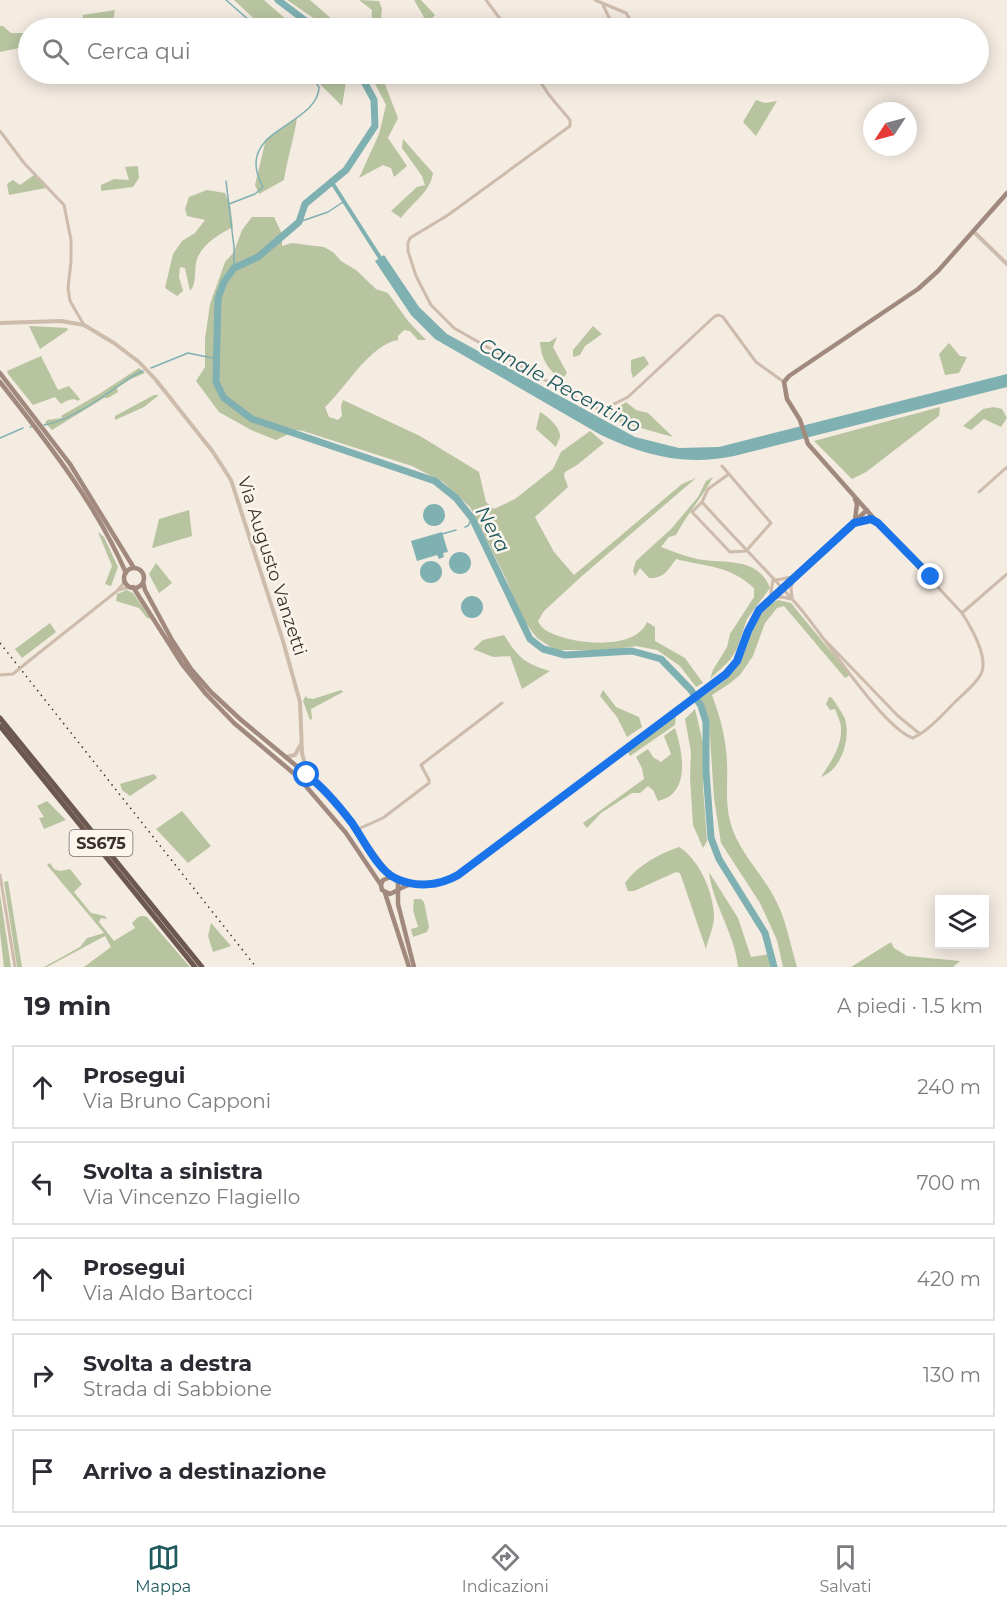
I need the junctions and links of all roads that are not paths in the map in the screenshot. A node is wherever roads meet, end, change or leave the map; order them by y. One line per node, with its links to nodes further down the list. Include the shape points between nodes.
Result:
1 (486, 0): 4 (street)
2 (595, 0): 3 (street)
3 (602, 3): 5 (street); 6 (street, via 627,13)
4 (500, 18)
5 (609, 18)
6 (630, 18)
7 (542, 84): 16 (street, via 570,120 570,126 410,238 408,251 416,276 432,304 454,328 594,408 604,409 628,397 719,315 756,362)
8 (0, 131): 13 (street, via 64,205 71,240 70,301)
9 (1007, 193): 10 (main road)
10 (974, 232): 11 (street); 16 (main road, via 918,289)
11 (1006, 262)
12 (0, 323): 13 (street, Via Augusto Vanzetti, via 61,321)
13 (84, 325): 45 (street, Via Augusto Vanzetti, via 140,362 231,480 289,659 300,702)
14 (0, 373): 27 (main road, via 70,464)
15 (0, 382): 29 (main road, via 67,468 104,529)
16 (784, 382): 21 (main road, via 806,440)
17 (722, 466): 19 (street)
18 (1007, 467): 20 (street)
19 (729, 474): 22 (street, via 708,489); 26 (street, via 771,523)
20 (979, 492)
21 (853, 494): 23 (main road); 24 (main road, via 858,504)
22 (702, 502): 26 (street); 26 (street, via 692,512 730,552)
23 (867, 510): 24 (main road); 25 (main road)
24 (854, 523): 25 (main road, via 871,519); 30 (main road)
25 (878, 523): 38 (street)
26 (746, 551): 31 (street)
27 (134, 568): 29 (main road); 32 (main road, via 142,573)
28 (1007, 574): 38 (street)
29 (125, 575): 33 (main road); 35 (street)
30 (794, 577): 31 (street); 34 (main road); 37 (street)
31 (773, 579): 34 (street); 36 (street)
32 (143, 582): 33 (main road); 46 (main road, via 191,669 218,699)
33 (131, 587): 35 (street); 48 (main road, via 206,694)
34 (782, 588): 36 (main road); 37 (street)
35 (117, 591): 40 (street, bridge, via 13,674)
36 (770, 598): 37 (street); 52 (main road, via 753,620 737,661 718,680 458,875 441,883)
37 (792, 599): 39 (street)
38 (962, 613): 44 (street, via 980,649 981,675)
39 (822, 636): 44 (street); 44 (street, via 901,733 913,738)
40 (0, 675)
41 (502, 703): 49 (street, via 421,765 429,783 383,818)
42 (0, 718): 58 (highway, SS675)
43 (0, 726): 57 (highway, SS675)
44 (920, 734)
45 (301, 744): 46 (street, via 295,755); 47 (street, Via Augusto Vanzetti, via 304,761)
46 (284, 757): 47 (main road)
47 (317, 783): 48 (main road); 49 (main road)
48 (309, 788): 53 (main road)
49 (356, 830): 51 (main road)
50 (0, 875): 56 (street)
51 (394, 878): 52 (main road); 53 (main road, via 386,878); 54 (main road)
52 (413, 884): 54 (main road)
53 (381, 885): 55 (main road)
54 (398, 888): 55 (main road, via 393,894); 60 (main road, via 398,904)
55 (385, 893): 59 (main road)
56 (15, 967)
57 (195, 967)
58 (202, 967)
59 (409, 967)
60 (414, 967)

